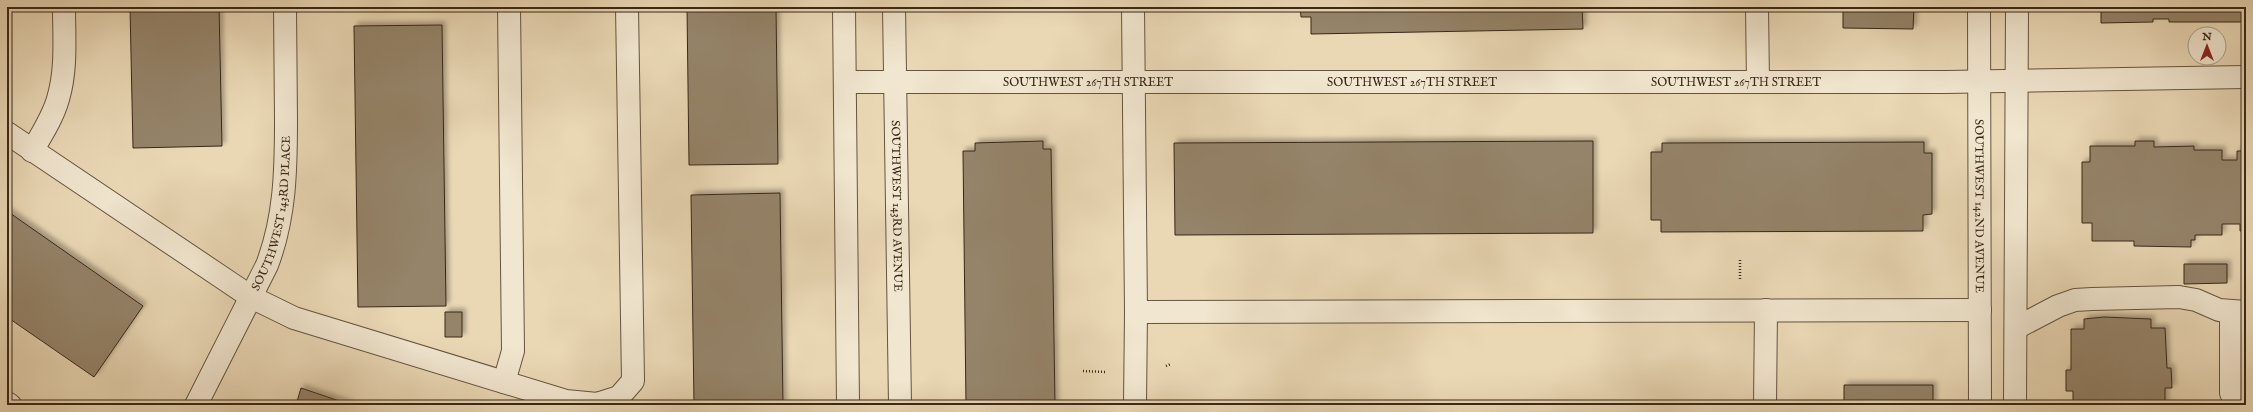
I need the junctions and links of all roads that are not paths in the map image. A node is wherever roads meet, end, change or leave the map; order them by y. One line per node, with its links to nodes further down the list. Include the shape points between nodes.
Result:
1 (64, 7): 19 (street, via 62,81 58,100)
2 (285, 7): 20 (street, SOUTHWEST 143RD PLACE, via 286,173 283,209 276,242)
3 (509, 7): 26 (street, via 513,351)
4 (627, 7): 26 (street, via 633,381 619,397 596,404 566,401)
5 (844, 7): 13 (street)
6 (894, 7): 14 (street, SOUTHWEST 143RD AVENUE)
7 (1133, 7): 15 (street)
8 (1757, 7): 16 (street)
9 (1979, 7): 17 (street, SOUTHWEST 142ND AVENUE)
10 (2017, 7): 12 (street)
11 (2246, 77): 12 (street, SOUTHWEST 267TH STREET)
12 (2017, 81): 17 (street, SOUTHWEST 267TH STREET); 25 (street)
13 (845, 82): 14 (street, SOUTHWEST 267TH STREET); 30 (street)
14 (895, 82): 15 (street, SOUTHWEST 267TH STREET); 31 (street, SOUTHWEST 143RD AVENUE)
15 (1133, 82): 16 (street, SOUTHWEST 267TH STREET); 23 (street)
16 (1758, 82): 17 (street, SOUTHWEST 267TH STREET)
17 (1979, 82): 22 (street, SOUTHWEST 142ND AVENUE)
18 (7, 133): 19 (street)
19 (32, 151): 20 (street)
20 (251, 297): 26 (street, via 294,318); 29 (street, SOUTHWEST 143RD PLACE)
21 (1766, 310): 22 (street); 23 (street); 33 (street)
22 (1980, 310): 34 (street, SOUTHWEST 142ND AVENUE)
23 (1136, 312): 32 (street)
24 (2238, 312): 25 (street, via 2179,297 2075,300); 36 (street, via 2231,393)
25 (2016, 328): 35 (street)
26 (504, 382)
27 (7, 403): 28 (street)
28 (10, 405)
29 (196, 405)
30 (848, 405)
31 (900, 405)
32 (1135, 405)
33 (1765, 405)
34 (1980, 405)
35 (2015, 405)
36 (2236, 405)

